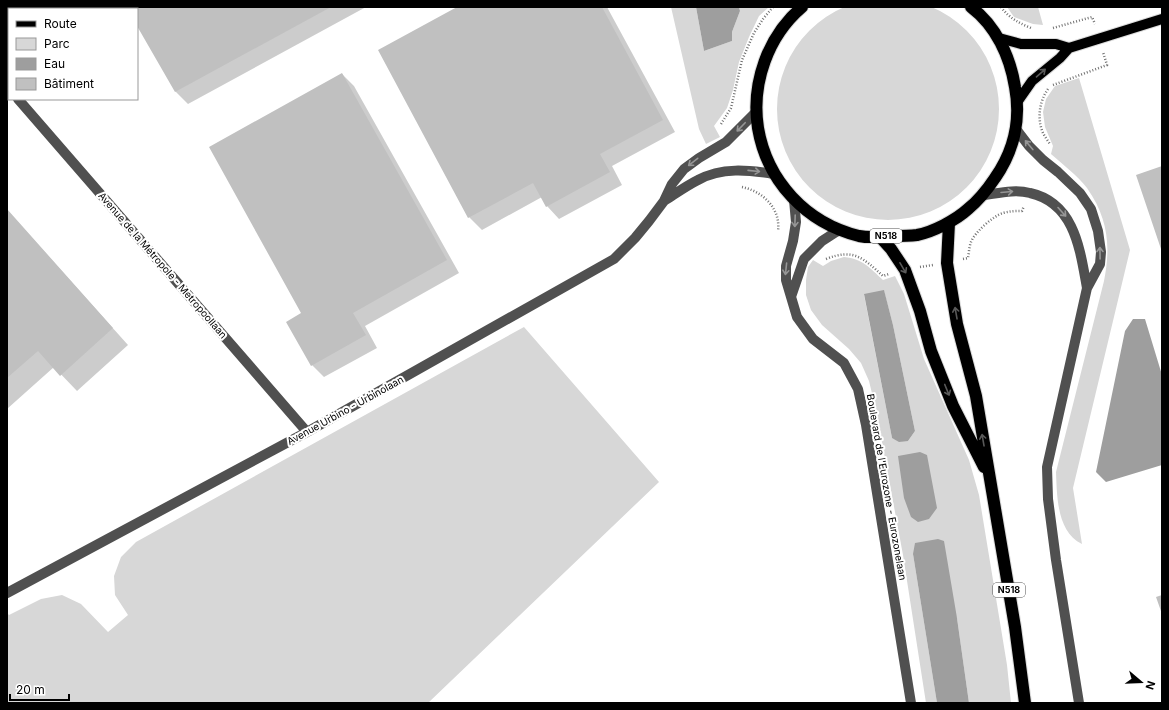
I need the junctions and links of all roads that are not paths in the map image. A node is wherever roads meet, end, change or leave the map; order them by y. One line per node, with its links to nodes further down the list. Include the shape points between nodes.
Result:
1 (802, 7): 8 (highway, N518, via 772,42 759,76)
2 (976, 9): 4 (highway, N518)
3 (1162, 19): 5 (main road)
4 (999, 38): 5 (main road, via 1021,44 1056,44); 7 (highway, N518, via 1012,68)
5 (1069, 48): 7 (main road, one-way to 5, via 1032,81)
6 (19, 100): 19 (street, Avenue de la Métropole - Metropoollaan)
7 (1018, 101): 9 (highway, N518)
8 (756, 112): 10 (highway, N518, via 761,144); 13 (street, Avenue Urbino - Urbinolaan, one-way to 13, via 726,142 684,169 672,184)
9 (1016, 129): 11 (highway, N518, via 1005,164); 17 (street, one-way to 9, via 1100,264 1101,252 1091,209 1080,193 1042,160)
10 (774, 174): 12 (highway, N518); 13 (street, Avenue Urbino - Urbinolaan, one-way to 10, via 699,180 718,173 735,170)
11 (984, 195): 14 (highway, N518); 17 (street, one-way to 17, via 1011,191 1030,193 1052,201 1066,217 1075,236)
12 (794, 200): 15 (highway, N518, via 815,217); 18 (street, Boulevard de l'Eurozone - Eurozonelaan, one-way to 18, via 796,222 786,266 786,280)
13 (664, 201): 19 (street, Avenue Urbino - Urbinolaan, via 636,238 614,259)
14 (949, 223): 16 (highway, N518, via 917,235); 20 (highway, N518, one-way to 14, via 976,396 957,324 947,263)
15 (839, 230): 16 (highway, N518, via 861,236); 18 (street, via 804,259)
16 (880, 236): 20 (highway, N518, one-way to 20, via 905,270 929,346 947,392)
17 (1086, 288): 24 (street, via 1047,466 1048,499 1056,560)
18 (791, 297): 22 (street, Boulevard de l'Eurozone - Eurozonelaan, via 797,316 814,338 844,363 858,389)
19 (307, 432): 21 (street, Avenue Urbino - Urbinolaan)
20 (990, 478): 23 (highway, N518)
21 (7, 593)
22 (911, 703)
23 (1025, 703)
24 (1079, 703)

